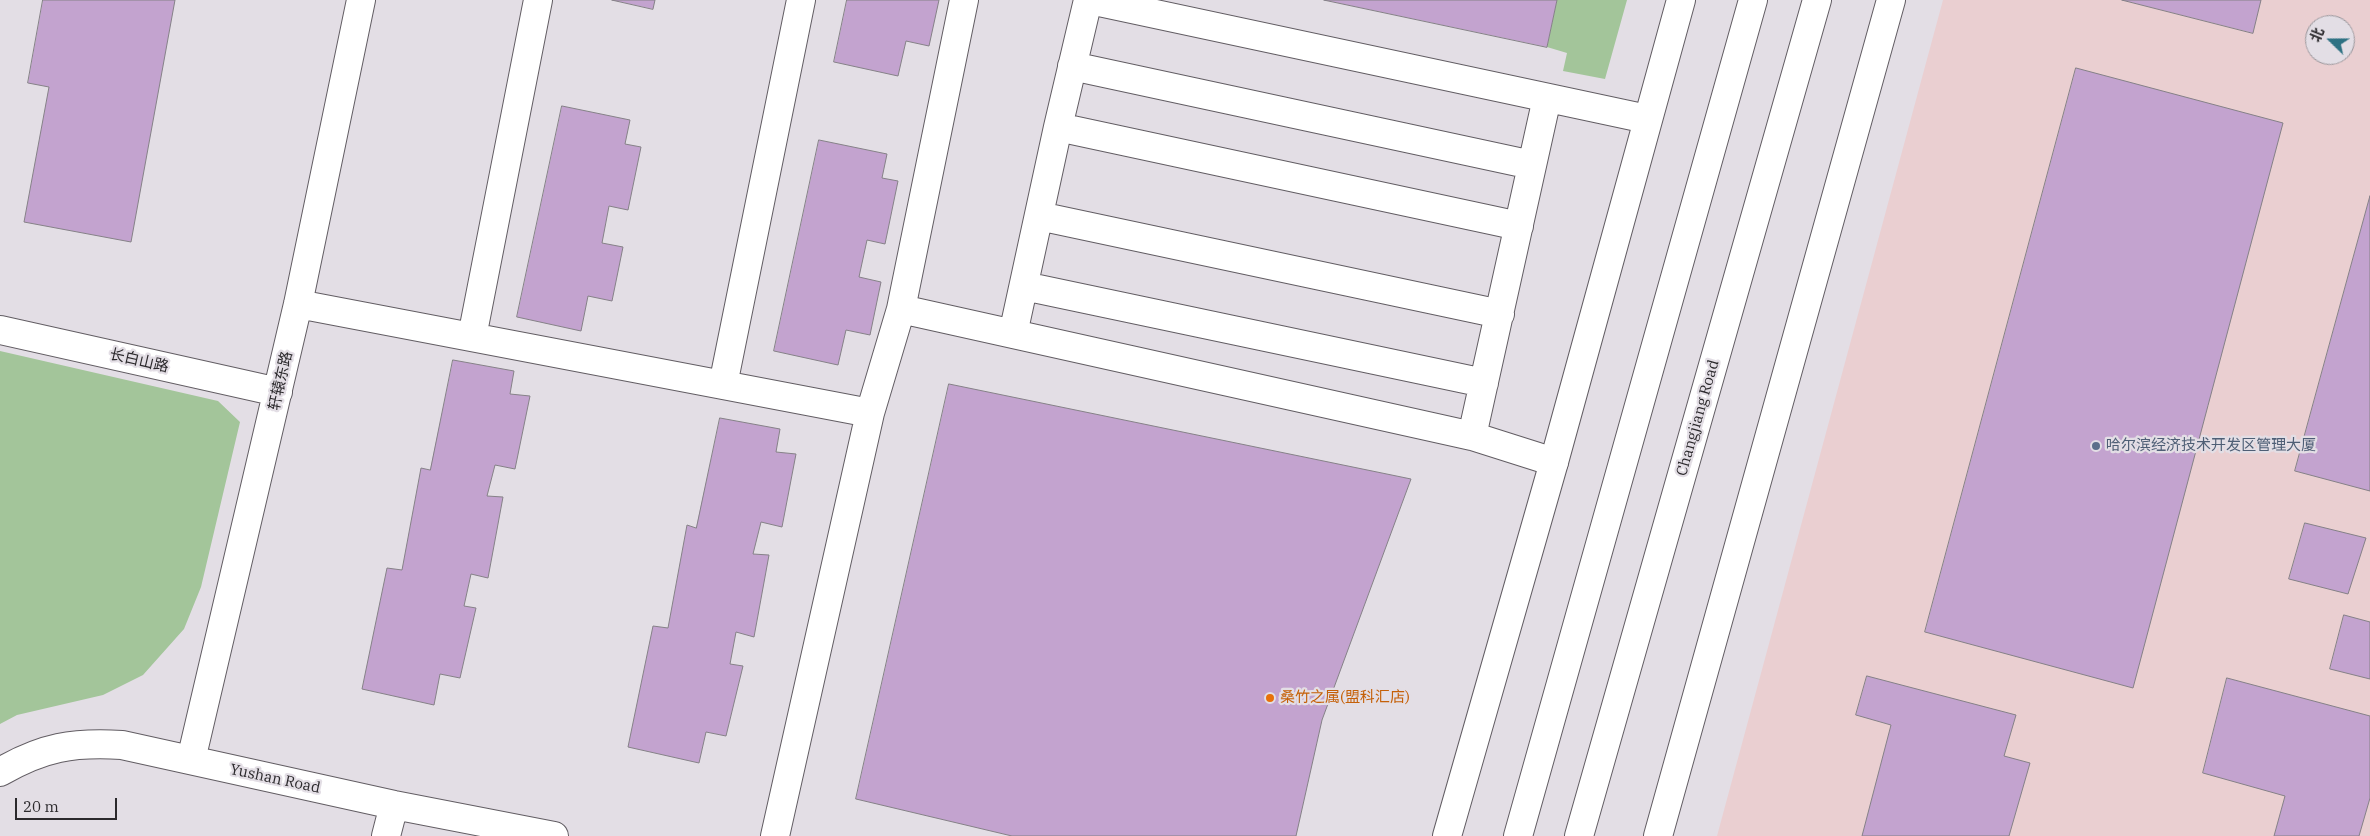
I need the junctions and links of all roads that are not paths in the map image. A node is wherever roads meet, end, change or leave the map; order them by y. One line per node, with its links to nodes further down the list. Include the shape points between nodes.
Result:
1 (360, 0): 18 (main road, 轩辕东路)
2 (538, 0): 23 (main road)
3 (801, 0): 25 (main road)
4 (964, 0): 19 (main road)
5 (1089, 0): 10 (main road); 11 (main road)
6 (1681, 0): 12 (main road)
7 (1753, 0): 37 (main road)
8 (1817, 0): 38 (main road, Changjiang Road)
9 (1891, 0): 39 (main road)
10 (1072, 66): 13 (main road); 14 (main road)
11 (1547, 98): 12 (main road); 14 (main road)
12 (1647, 118): 29 (main road)
13 (1058, 127): 15 (main road); 16 (main road)
14 (1532, 165): 16 (main road)
15 (1040, 216): 17 (main road); 20 (main road)
16 (1519, 226): 20 (main road)
17 (1024, 286): 22 (main road); 24 (main road)
18 (298, 304): 23 (main road); 26 (main road, 轩辕东路)
19 (901, 309): 22 (main road); 27 (main road)
20 (1500, 314): 24 (main road)
21 (0, 330): 26 (main road, 长白山路)
22 (1013, 334): 28 (main road)
23 (472, 337): 25 (main road)
24 (1484, 382): 28 (main road)
25 (724, 385): 27 (main road)
26 (278, 392): 30 (main road, 轩辕东路)
27 (870, 413): 35 (main road)
28 (1472, 436): 29 (main road)
29 (1554, 462): 36 (main road)
30 (191, 760): 31 (main road, Yushan Road, via 122,745 78,745 47,749); 32 (main road, Yushan Road)
31 (0, 772)
32 (394, 805): 33 (main road); 34 (main road, Yushan Road)
33 (386, 836)
34 (554, 836)
35 (775, 836)
36 (1447, 836)
37 (1518, 836)
38 (1579, 836)
39 (1658, 836)

